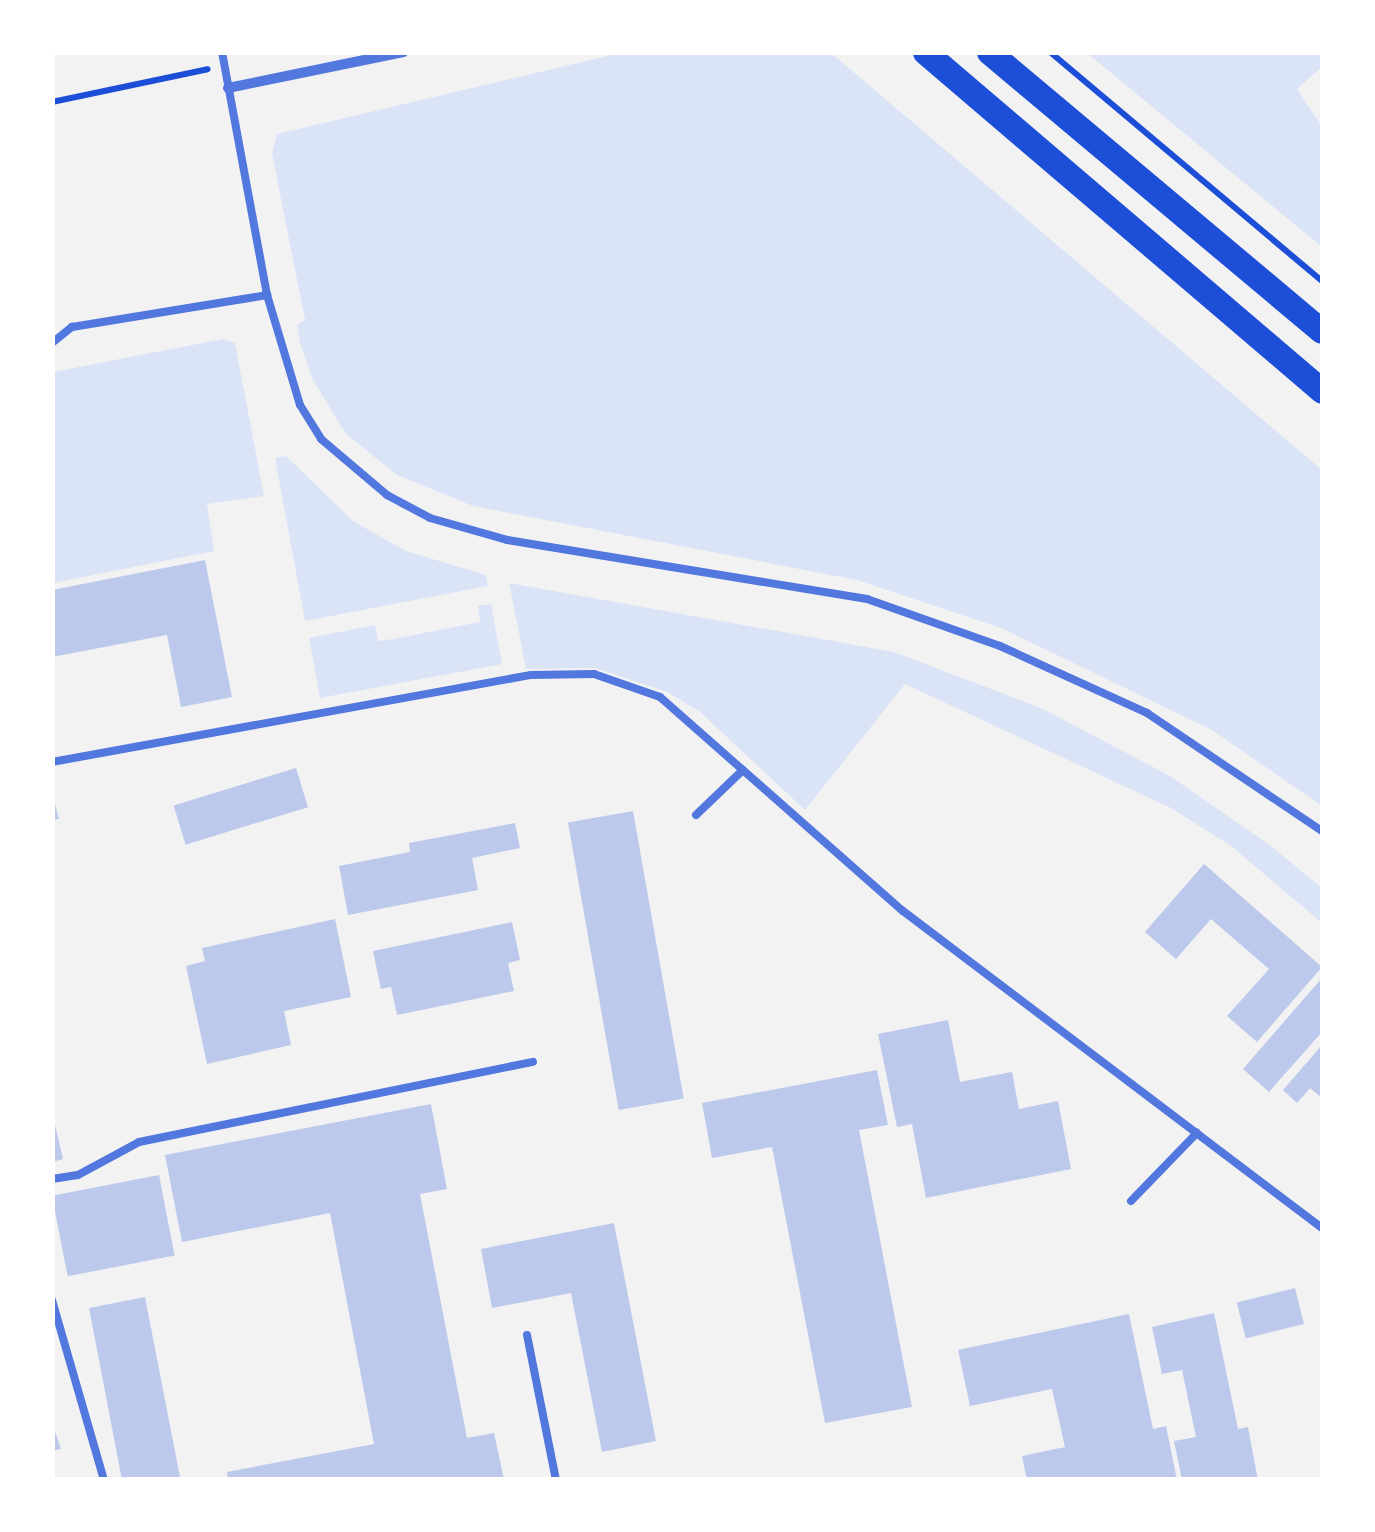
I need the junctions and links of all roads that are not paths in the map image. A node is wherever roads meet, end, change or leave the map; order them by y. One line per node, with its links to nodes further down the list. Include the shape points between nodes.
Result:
1 (222, 52): 5 (lane)
2 (402, 52): 5 (street)
3 (924, 52): 9 (main road)
4 (989, 52): 7 (main road)
5 (228, 88): 6 (lane)
6 (267, 295): 8 (lane, via 72,327); 13 (lane, via 300,405 321,439 387,495 430,518 606,560 866,600 1000,646 1147,713)
7 (1322, 331)
8 (52, 343)
9 (1322, 391)
10 (52, 762): 11 (lane, via 531,675 594,674 660,697)
11 (742, 770): 12 (lane); 15 (lane, via 903,911)
12 (696, 815)
13 (1322, 831)
14 (533, 1062): 16 (lane, via 139,1142 78,1175)
15 (1198, 1132): 17 (lane); 18 (lane)
16 (52, 1179)
17 (1132, 1200)
18 (1322, 1228)
19 (52, 1300): 21 (lane)
20 (528, 1335): 22 (lane)
21 (104, 1480)
22 (556, 1480)

